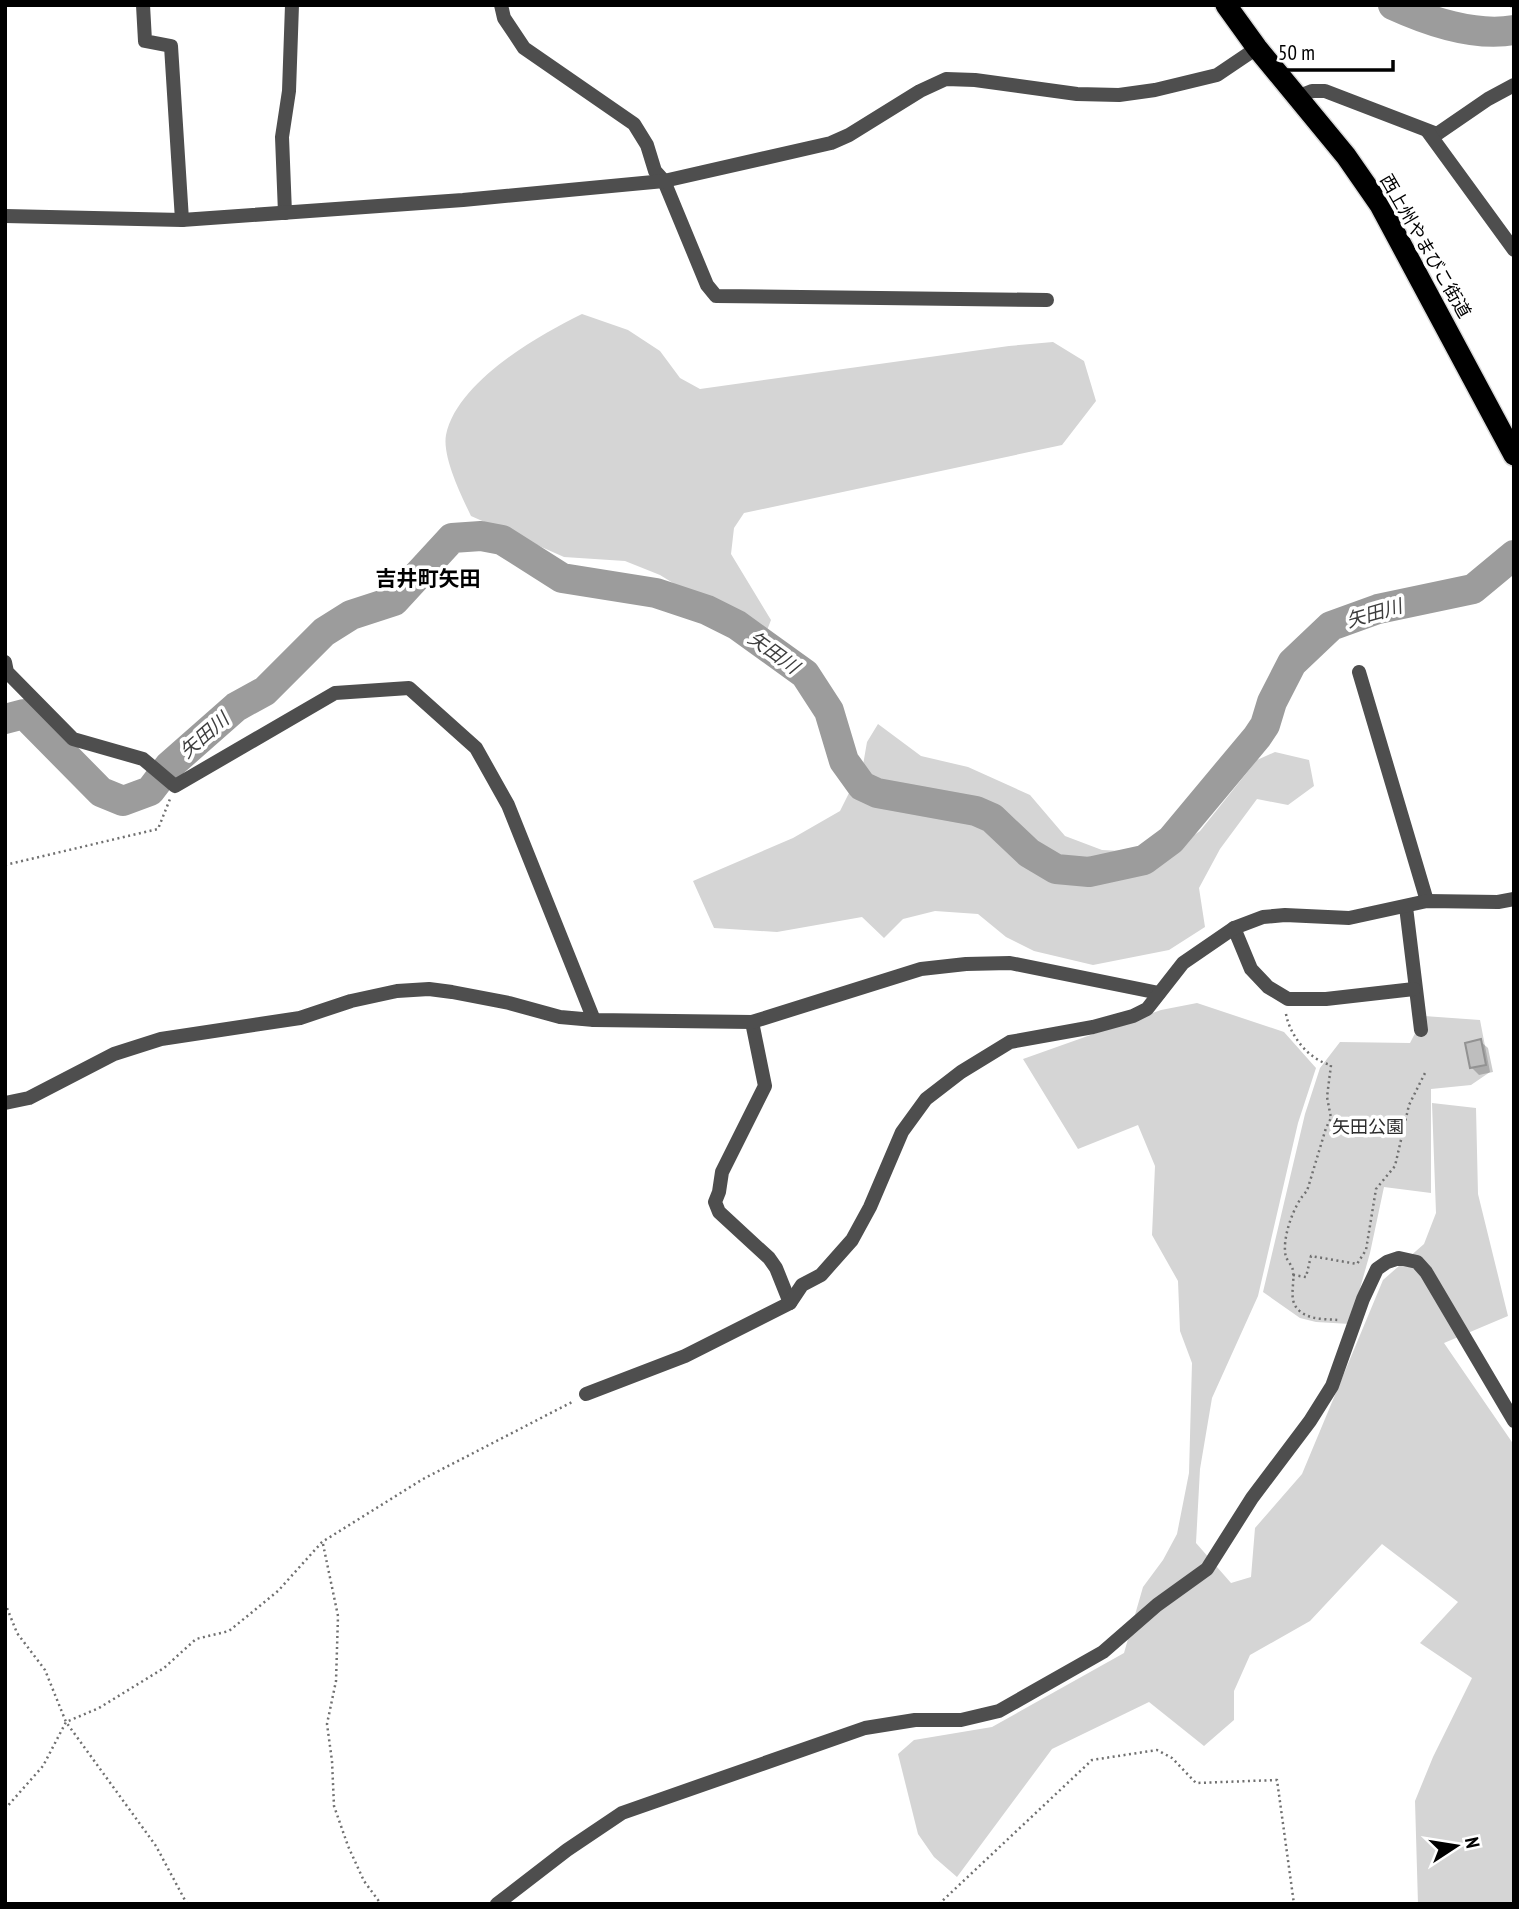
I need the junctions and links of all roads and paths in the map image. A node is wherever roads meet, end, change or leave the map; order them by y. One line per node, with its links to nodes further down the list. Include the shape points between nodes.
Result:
1 (143, 5): 14 (street, via 145,41 170,46)
2 (292, 5): 12 (street, via 289,91 282,137)
3 (501, 5): 11 (street, via 524,48 634,124 654,171)
4 (1226, 5): 7 (highway, 西上州やまびこ街道)
5 (1466, 5): 6 (path)
6 (1514, 6)
7 (1257, 48): 9 (highway, 西上州やまびこ街道); 11 (street, via 1217,75 1119,95 946,79 831,143)
8 (1514, 85): 10 (street, via 1437,134)
9 (1297, 97): 10 (street, via 1325,91); 17 (highway, 西上州やまびこ街道, via 1380,205)
10 (1428, 132): 15 (street)
11 (664, 181): 12 (street); 16 (street, via 716,296)
12 (285, 214): 14 (street)
13 (5, 216): 14 (street)
14 (182, 219)
15 (1514, 250)
16 (1047, 300)
17 (1514, 456)
18 (5, 662): 20 (street, via 7,672 73,739 143,759)
19 (1359, 672): 23 (street)
20 (175, 786): 21 (path, via 158,830); 29 (street, via 335,693 409,688 476,748 508,805)
21 (5, 865)
22 (1514, 899): 23 (street)
23 (1427, 901): 24 (street)
24 (1406, 907): 25 (street, via 1349,918 1263,917); 26 (street)
25 (1234, 928): 27 (street, via 1183,963); 28 (street, via 1251,970)
26 (1415, 989): 28 (street, via 1326,999); 31 (street)
27 (1159, 993): 30 (street, via 1010,963 966,964 921,969); 35 (street, via 1147,1009 1121,1020 1010,1042 926,1099 902,1132 852,1240 821,1275 802,1285)
28 (1283, 996): 34 (path, via 1294,1036 1318,1062 1331,1065 1327,1097 1331,1118 1307,1191 1290,1219 1286,1256)
29 (594, 1020): 30 (street); 33 (street, via 560,1017 452,992 397,991 300,1018 161,1040 114,1054 29,1098)
30 (752, 1022): 35 (street, via 765,1086 722,1172 715,1202 719,1212 769,1258)
31 (1422, 1030)
32 (1425, 1073): 34 (path, via 1409,1105 1395,1166 1376,1189 1366,1250 1357,1264 1311,1256 1306,1277)
33 (5, 1103)
34 (1293, 1275): 36 (path, via 1292,1297 1299,1311 1320,1319)
35 (790, 1303): 37 (street, via 685,1356)
36 (1356, 1320): 38 (street, via 1377,1269 1399,1258 1417,1262 1437,1288); 45 (street, via 1332,1386 1207,1569 1103,1651 999,1711 961,1720 915,1720 865,1728 622,1813)
37 (586, 1394): 39 (path, via 423,1479)
38 (1514, 1421)
39 (323, 1542): 41 (path, via 278,1591 229,1631 196,1639 164,1668 99,1708); 44 (path, via 338,1616 336,1681 327,1724 334,1806 364,1881)
40 (5, 1603): 41 (path, via 17,1633 45,1670)
41 (66, 1722): 42 (path, via 43,1766); 43 (path, via 156,1846)
42 (5, 1808)
43 (187, 1904)
44 (381, 1904)
45 (497, 1904)
46 (939, 1904): 47 (path, via 1092,1760 1157,1750 1196,1783 1277,1780)
47 (1294, 1904)

